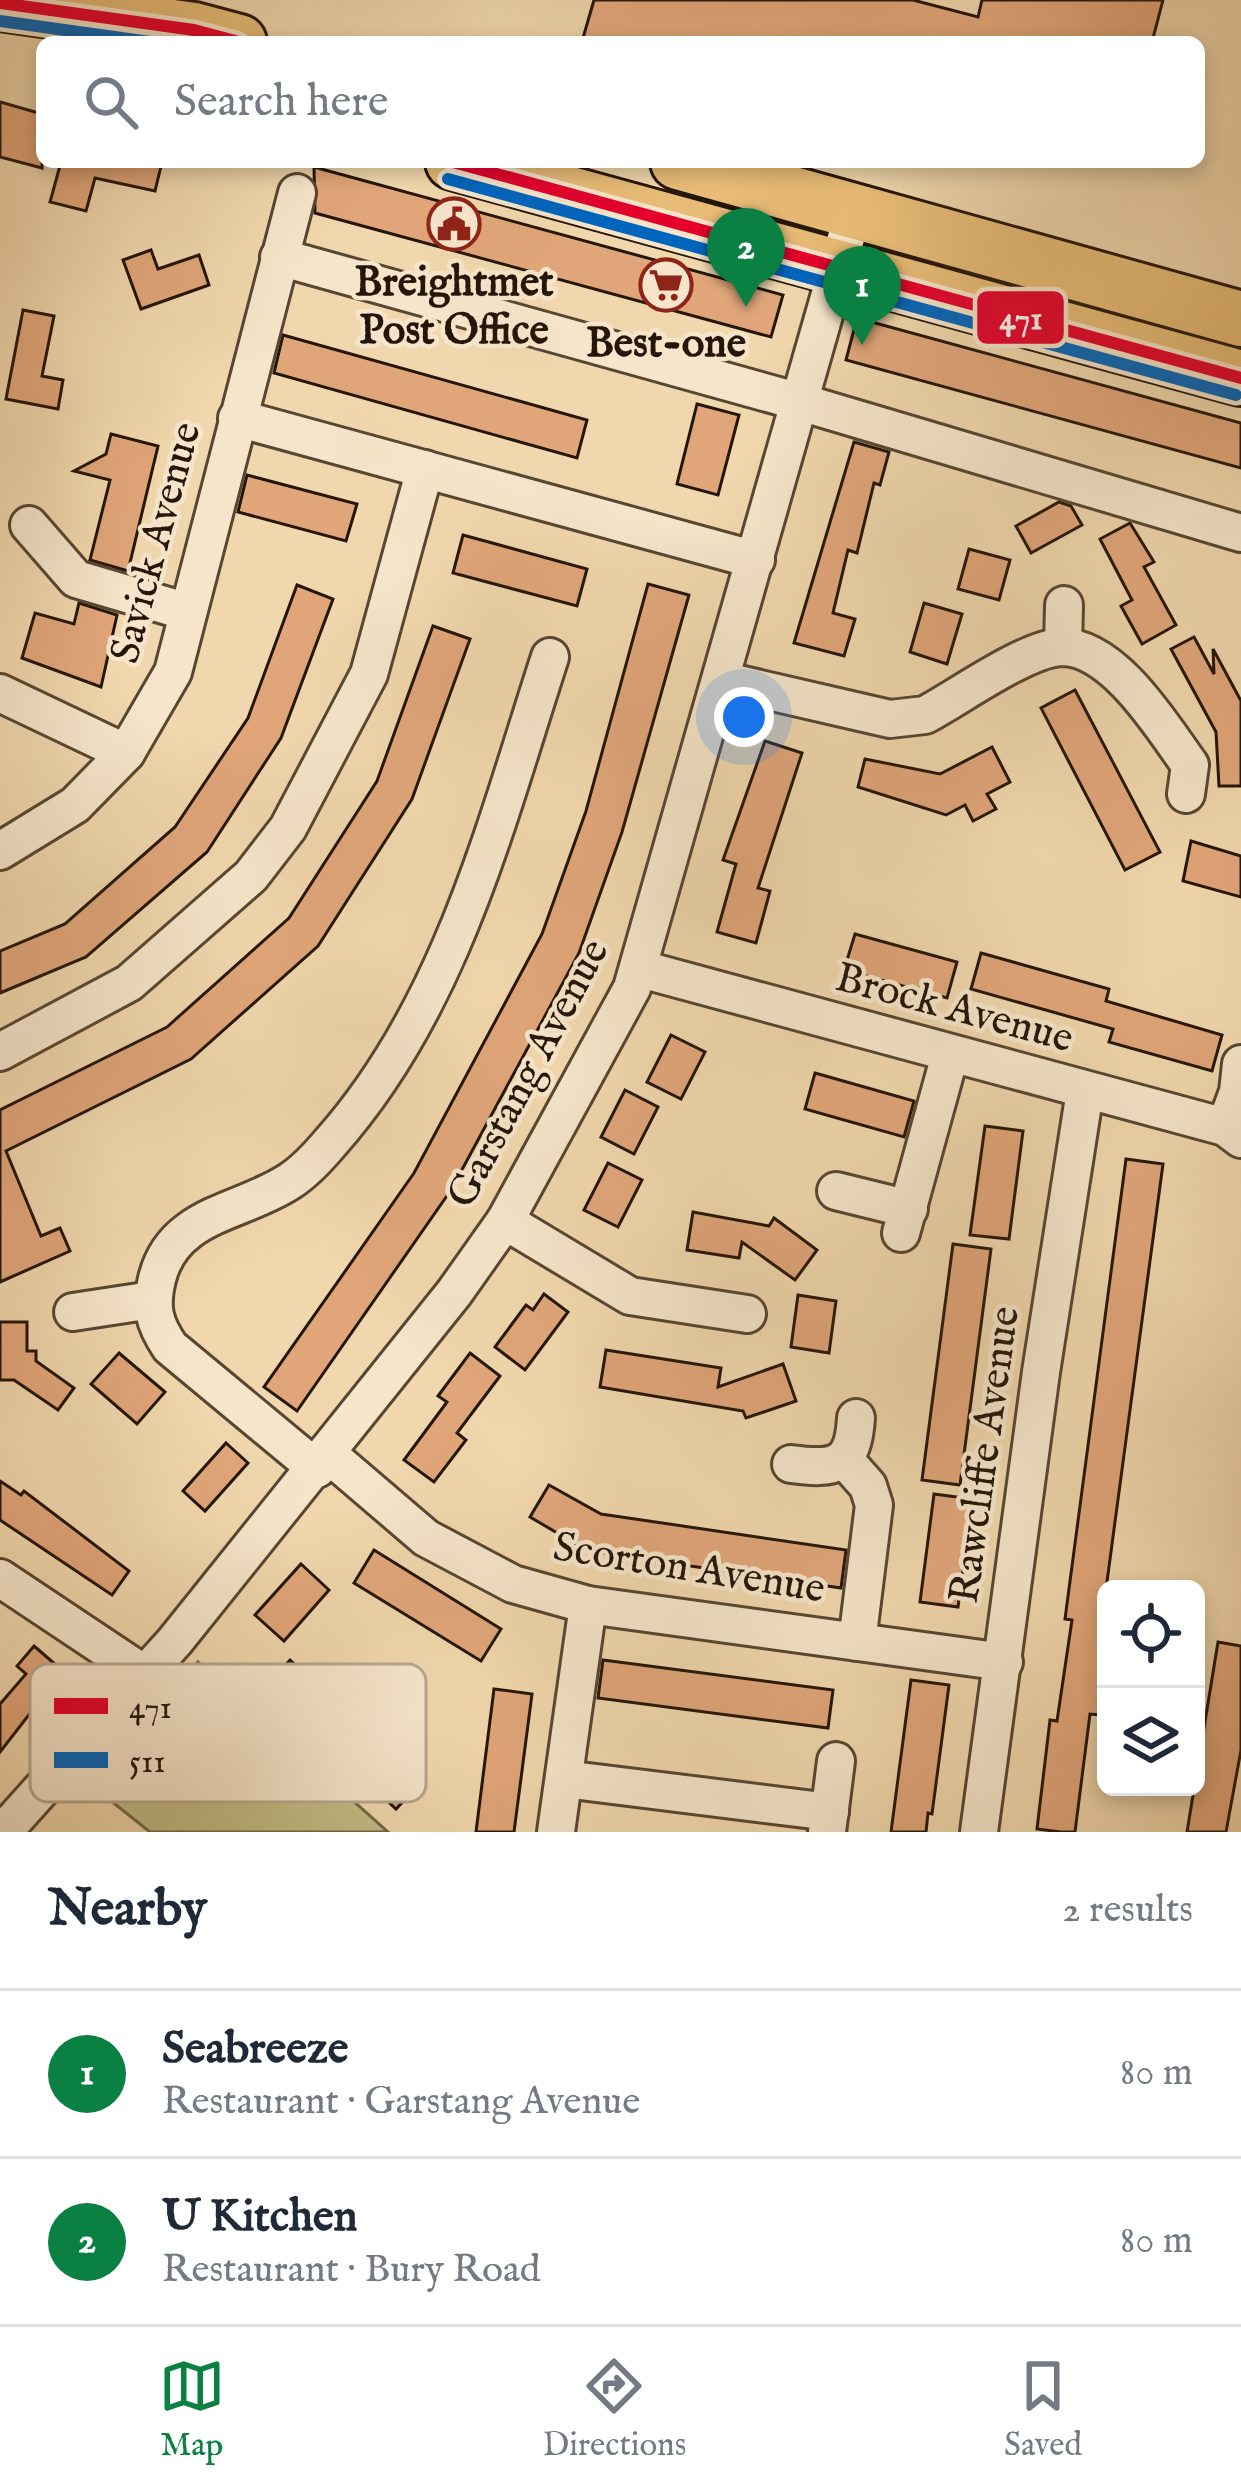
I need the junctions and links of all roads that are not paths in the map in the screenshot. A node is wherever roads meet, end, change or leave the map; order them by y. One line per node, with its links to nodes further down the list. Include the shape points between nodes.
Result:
1 (0, 3): 2 (highway)
2 (86, 22): 3 (highway); 4 (highway)
3 (201, 24)
4 (0, 31)
5 (475, 168): 10 (highway)
6 (701, 168): 8 (highway)
7 (297, 193): 9 (street, Savick Avenue)
8 (854, 210): 10 (street, Garstang Avenue); 11 (highway)
9 (279, 257): 13 (street); 14 (street, Savick Avenue)
10 (837, 268): 12 (highway); 13 (street, Garstang Avenue)
11 (1241, 319)
12 (1241, 378)
13 (800, 402): 17 (street); 18 (street, Garstang Avenue)
14 (237, 418): 15 (street); 20 (street, Savick Avenue)
15 (425, 469): 18 (street); 29 (street, via 369,674 288,828 251,876 129,983)
16 (29, 525): 20 (street, via 76,579)
17 (1241, 533)
18 (757, 560): 23 (street, Garstang Avenue)
19 (1064, 605): 21 (street)
20 (188, 612): 25 (street, Savick Avenue, via 173,671)
21 (1063, 647): 23 (street, via 909,718); 26 (street, via 1130,684)
22 (545, 656): 36 (street, via 468,909 404,1037 331,1142 291,1181 182,1233)
23 (722, 680): 28 (street, Garstang Avenue)
24 (0, 693): 25 (street)
25 (126, 753): 27 (street, Savick Avenue, via 75,806)
26 (1199, 777)
27 (0, 851)
28 (641, 969): 30 (street, Brock Avenue); 35 (street, Garstang Avenue)
29 (0, 1052)
30 (950, 1055): 32 (street, Brock Avenue); 34 (street, via 905,1221)
31 (1241, 1064): 33 (street)
32 (1085, 1091): 33 (street, Brock Avenue); 46 (street, Rawcliffe Avenue)
33 (1233, 1133)
34 (836, 1191)
35 (506, 1221): 38 (street, via 630,1296); 41 (street, Garstang Avenue)
36 (152, 1300): 37 (street); 41 (street, Scorton Avenue, via 170,1347)
37 (74, 1312)
38 (747, 1314)
39 (856, 1418): 40 (street)
40 (845, 1460): 42 (street, via 820,1468); 45 (street, via 874,1505)
41 (323, 1462): 44 (street, Scorton Avenue, via 426,1538 513,1583); 48 (street, Garstang Avenue)
42 (791, 1464)
43 (0, 1578): 47 (street)
44 (588, 1605): 45 (street, Scorton Avenue); 50 (street)
45 (857, 1642): 46 (street, Scorton Avenue)
46 (1004, 1662): 55 (street, Rawcliffe Avenue)
47 (129, 1664)
48 (152, 1664)
49 (836, 1761): 52 (street)
50 (564, 1779): 52 (street); 54 (street)
51 (30, 1802): 53 (street, Garstang Avenue)
52 (828, 1822)
53 (3, 1832)
54 (556, 1832)
55 (980, 1832)

